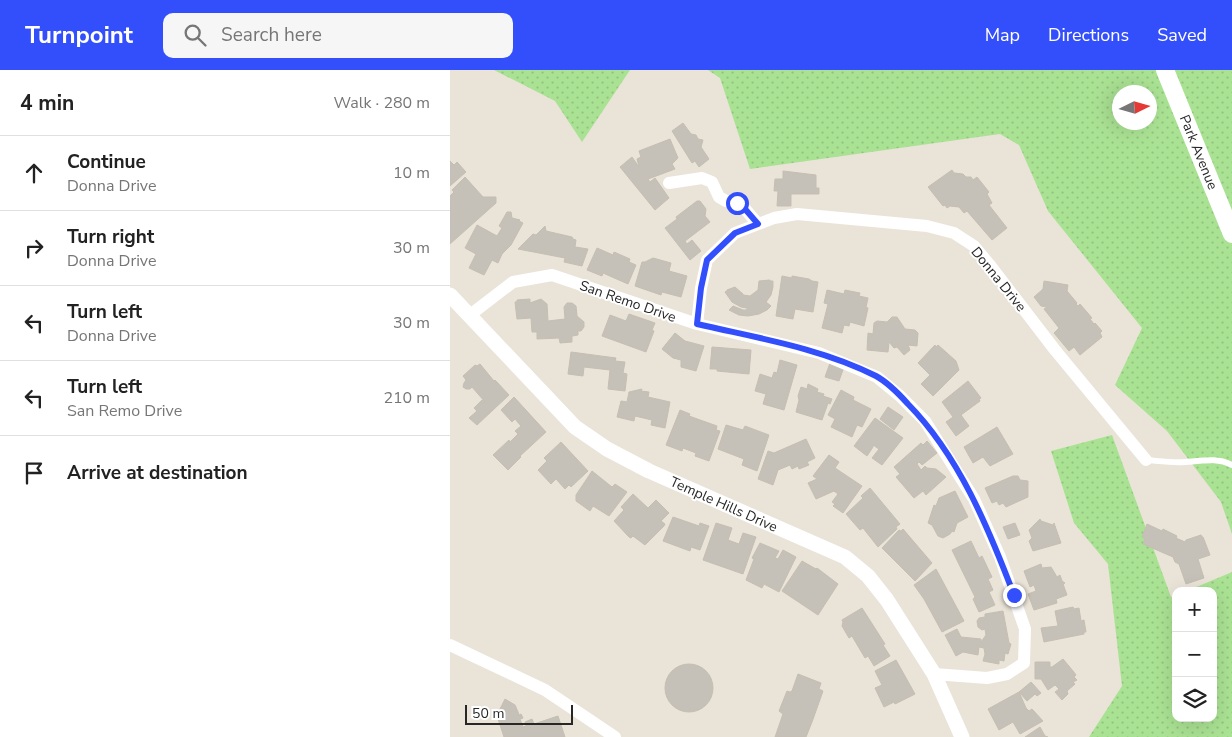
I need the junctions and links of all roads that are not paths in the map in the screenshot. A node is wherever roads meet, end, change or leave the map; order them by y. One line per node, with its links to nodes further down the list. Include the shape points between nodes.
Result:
1 (1165, 70): 4 (main road, Park Avenue)
2 (669, 183): 3 (street, via 702,178 712,182 719,197 741,206)
3 (758, 224): 7 (street, Donna Drive, via 735,233 707,260); 8 (street, Donna Drive, via 797,214 927,226 954,233 974,246)
4 (1232, 234)
5 (450, 295): 6 (street, Temple Hills Drive)
6 (470, 315): 7 (street, San Remo Drive, via 513,282 552,275); 11 (street, Temple Hills Drive, via 575,427 607,449 649,471 845,557 868,576)
7 (697, 324): 11 (street, San Remo Drive, via 819,353 877,377 925,421 974,499 1003,565 1025,629 1024,663 1007,674 987,678)
8 (1146, 460): 9 (lane, via 1209,460)
9 (1232, 465)
10 (450, 645): 12 (street, via 545,690)
11 (934, 674): 13 (street, Temple Hills Drive)
12 (615, 737)
13 (962, 737)

